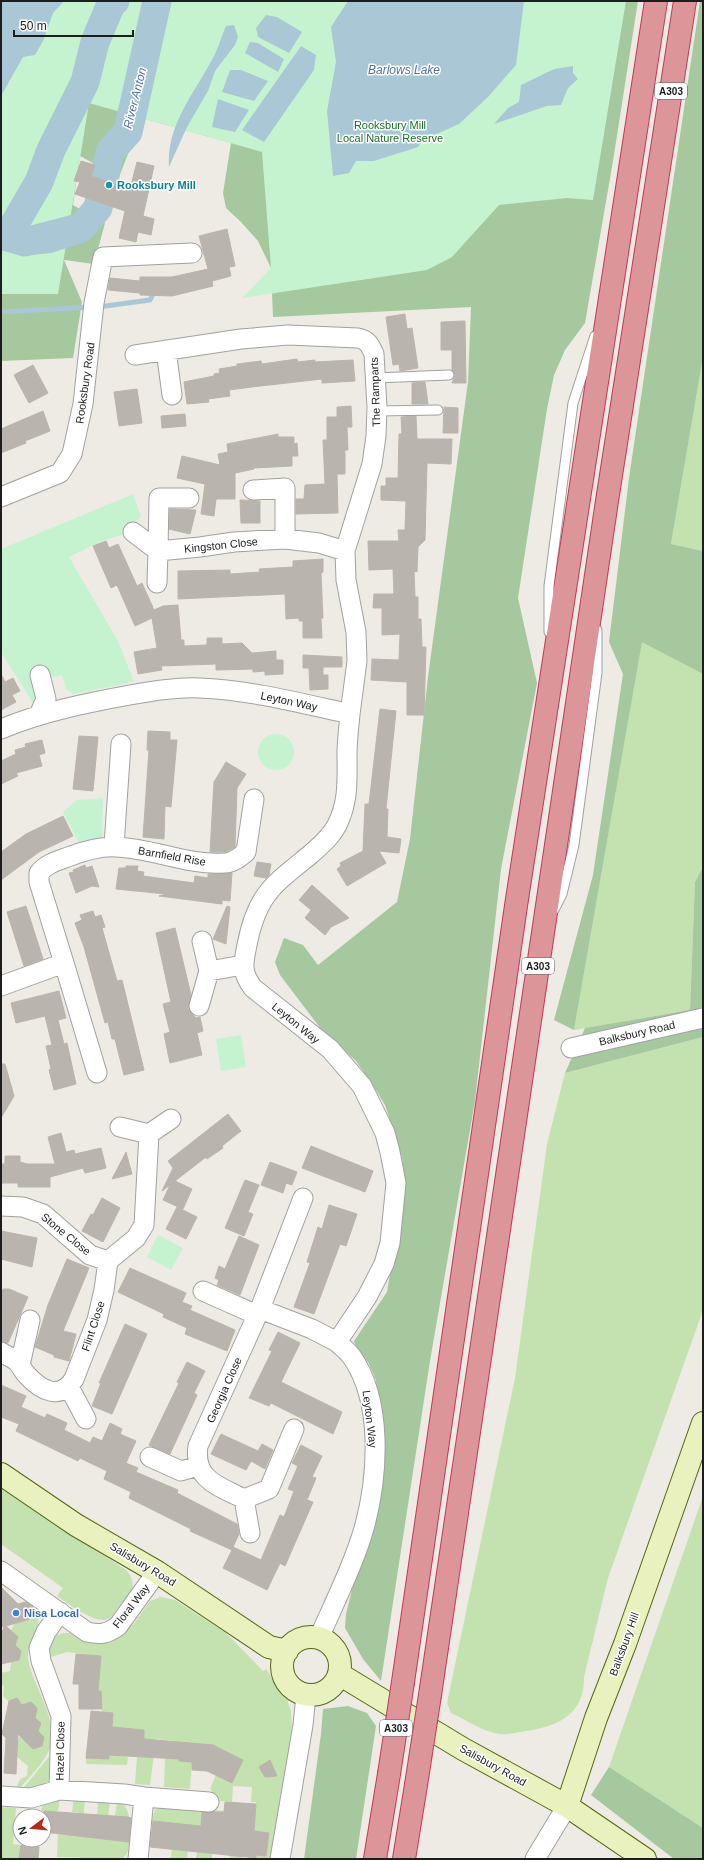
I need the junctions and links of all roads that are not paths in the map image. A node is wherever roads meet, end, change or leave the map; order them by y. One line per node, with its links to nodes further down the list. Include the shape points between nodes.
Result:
1 (656, 1): 70 (highway, A303, bridge, via 515,914)
2 (685, 1): 71 (highway, A303, bridge, via 607,501)
3 (192, 253): 12 (street, Rooksbury Road, via 103,257 93,312 83,404 72,454 60,473)
4 (166, 350): 5 (street, The Ramparts); 7 (street, The Ramparts, via 288,335 366,339 374,354); 8 (street)
5 (135, 355)
6 (449, 375): 7 (lane)
7 (375, 378): 10 (street, The Ramparts)
8 (172, 395)
9 (438, 410): 10 (lane)
10 (377, 411): 17 (street, The Ramparts, via 372,464)
11 (253, 490): 15 (street, via 285,488)
12 (1, 497)
13 (189, 498): 16 (street, via 159,498)
14 (133, 532): 16 (street)
15 (285, 538): 16 (street, Kingston Close); 17 (street, Kingston Close, via 319,543)
16 (158, 551): 18 (street)
17 (345, 551): 20 (street, The Ramparts, via 346,580 356,632 357,662)
18 (157, 583)
19 (40, 675): 21 (street, via 46,699)
20 (350, 714): 21 (street, Leyton Way, via 246,692 199,688 167,689); 28 (street, via 348,790 344,810 330,837 268,891 257,910)
21 (39, 715): 22 (street, Leyton Way)
22 (1, 730)
23 (121, 744): 25 (street)
24 (254, 799): 25 (street, Barnfield Rise, via 246,852 236,860 226,863 196,861)
25 (114, 846): 27 (street, Barnfield Rise, via 76,853 44,866 39,873 39,882)
26 (202, 941): 29 (street)
27 (64, 963): 30 (street); 34 (street, Barnfield Rise)
28 (243, 965): 29 (street); 44 (street, Leyton Way, via 245,978 252,988 330,1049 362,1086 382,1126 390,1152 396,1183 390,1243 384,1264 367,1297)
29 (209, 971): 31 (street)
30 (1, 986)
31 (199, 1006)
32 (703, 1018): 33 (street, Balksbury Road)
33 (571, 1048)
34 (97, 1073)
35 (171, 1119): 37 (street)
36 (120, 1127): 37 (street)
37 (149, 1134): 40 (street, via 144,1225 136,1238)
38 (303, 1198): 42 (street, Georgia Close)
39 (1, 1206): 40 (street, Stone Close, via 23,1207 44,1214 90,1255)
40 (108, 1261): 47 (street, Flint Close, via 97,1320)
41 (203, 1291): 42 (street)
42 (258, 1312): 44 (street, via 312,1329); 52 (street, Georgia Close, via 198,1446)
43 (30, 1320): 46 (street)
44 (337, 1342): 59 (street, Leyton Way, via 352,1356 369,1393 375,1465 365,1525)
45 (1, 1352): 46 (street)
46 (20, 1365): 47 (street, via 26,1374 44,1389 56,1392)
47 (69, 1388): 48 (street)
48 (86, 1419)
49 (703, 1423): 67 (street, Balksbury Hill, via 625,1644 596,1718)
50 (294, 1429): 54 (street, via 269,1489)
51 (150, 1457): 52 (street, via 181,1471)
52 (198, 1466): 54 (street, via 209,1480)
53 (1, 1474): 57 (street, Salisbury Road, via 76,1525)
54 (244, 1499): 55 (street)
55 (250, 1533)
56 (1, 1571): 58 (street, Floral Way)
57 (157, 1572): 58 (street, Floral Way, via 118,1626 110,1632 100,1635 87,1632); 60 (street, Salisbury Road, via 269,1647)
58 (53, 1608): 63 (street, Hazel Close, via 39,1648 41,1661 61,1716)
59 (319, 1638): 60 (street, via 301,1639); 61 (street, via 334,1648 340,1665)
60 (286, 1651): 62 (street, via 282,1669 285,1678 297,1692)
61 (339, 1674): 62 (street, via 336,1682 326,1691); 67 (street, Salisbury Road, via 463,1749)
62 (306, 1695): 69 (street)
63 (59, 1790): 64 (street, via 31,1798); 65 (street, Hazel Close)
64 (1, 1796)
65 (144, 1797): 66 (street, Hazel Close); 68 (street)
66 (209, 1802)
67 (567, 1806): 72 (street, Balksbury Hill); 73 (street, Salisbury Road)
68 (138, 1859)
69 (280, 1859)
70 (375, 1859)
71 (404, 1859)
72 (535, 1859)
73 (645, 1859)

